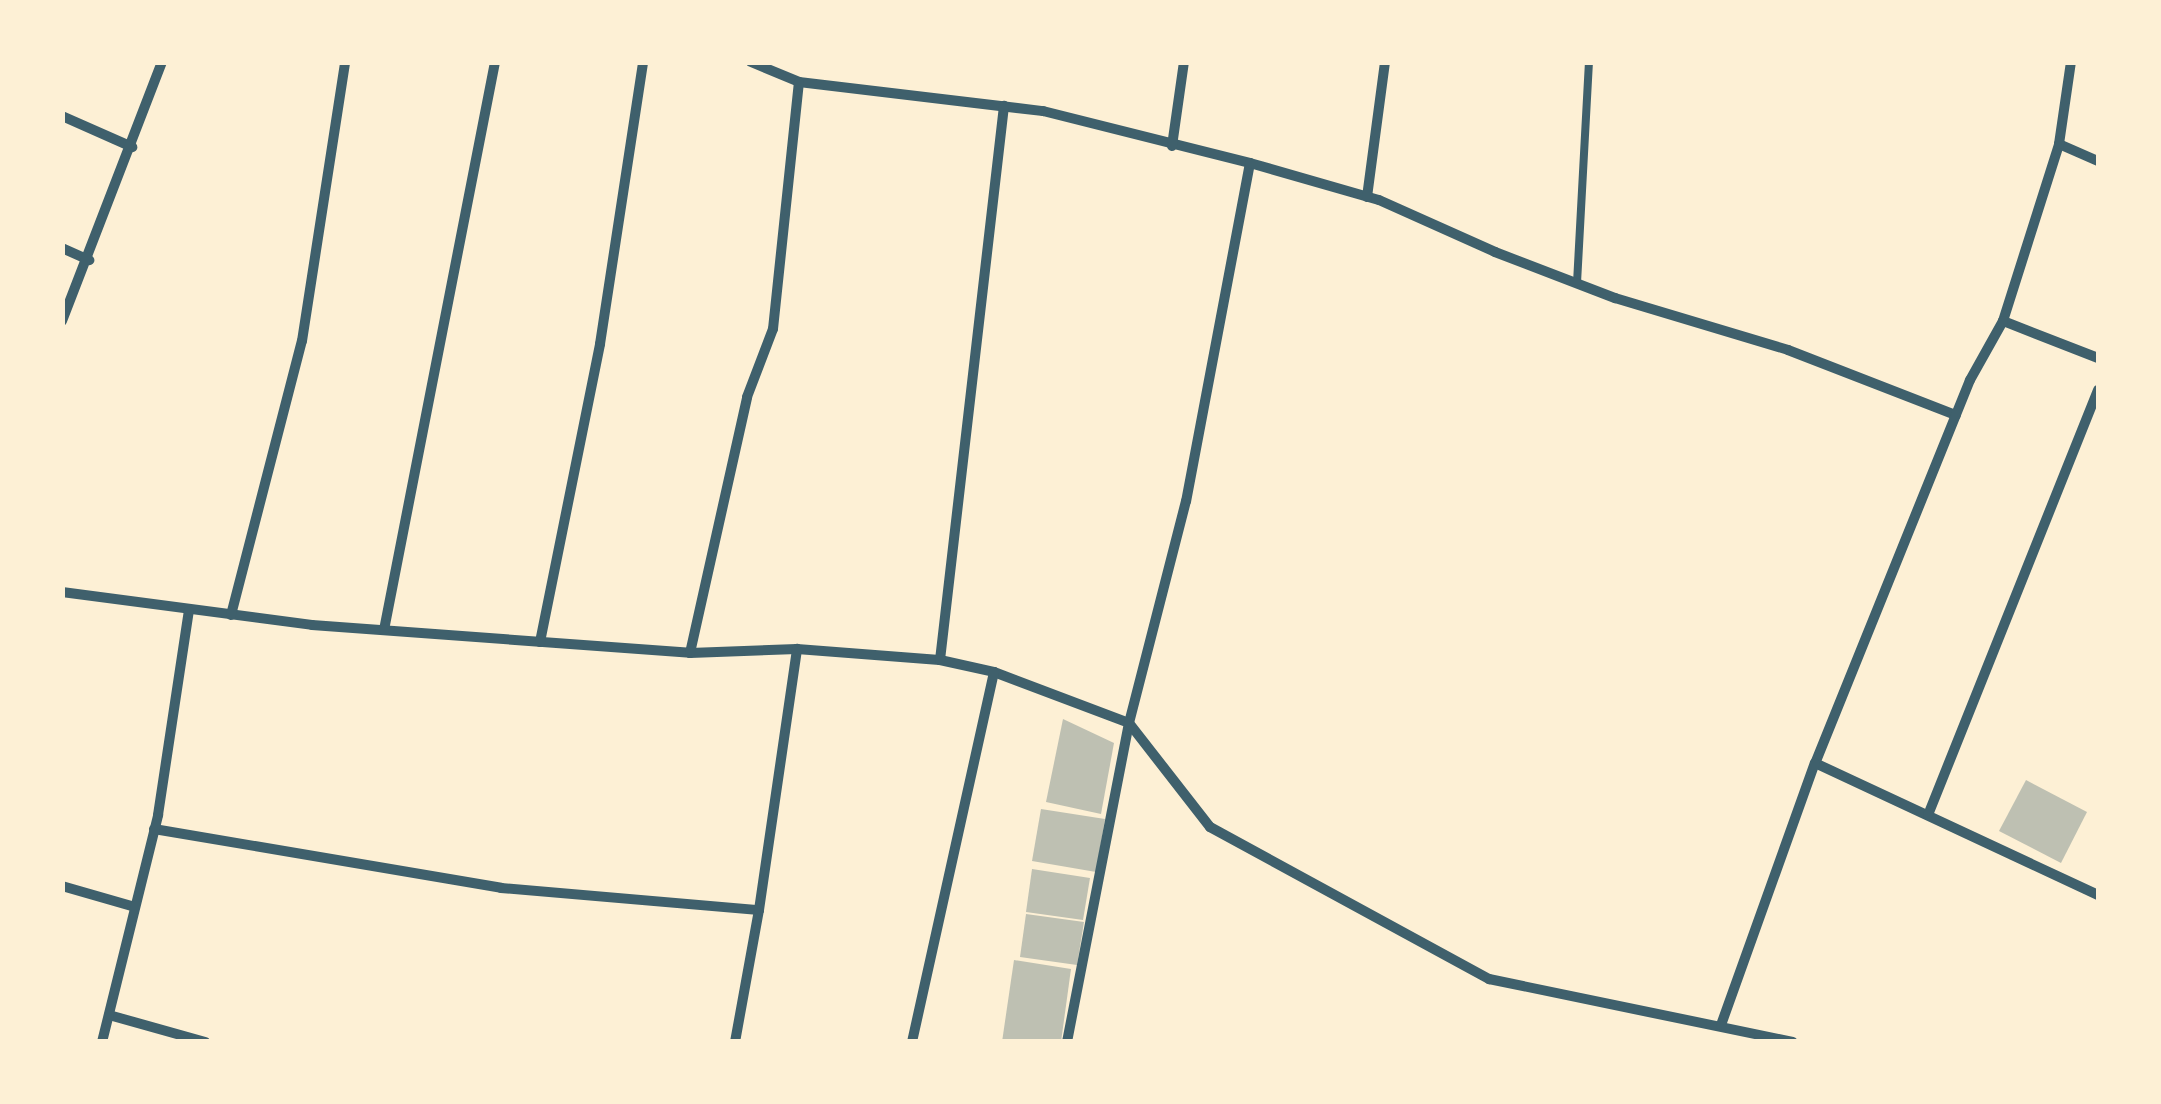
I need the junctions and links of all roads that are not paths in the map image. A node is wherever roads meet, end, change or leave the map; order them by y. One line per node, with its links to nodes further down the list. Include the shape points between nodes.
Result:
1 (162, 62): 15 (street)
2 (345, 62): 29 (street, via 302,341)
3 (496, 62): 30 (street)
4 (643, 62): 31 (street, via 600,344)
5 (751, 62): 10 (street)
6 (1184, 62): 14 (street)
7 (1385, 62): 18 (street)
8 (1589, 62): 21 (lane)
9 (2071, 62): 13 (street)
10 (798, 82): 11 (street); 33 (street, via 773,329 747,396)
11 (1004, 106): 14 (street); 34 (street)
12 (62, 116): 15 (street)
13 (2059, 144): 16 (street); 23 (street)
14 (1172, 146): 17 (street)
15 (132, 147): 20 (street)
16 (2098, 161)
17 (1250, 163): 18 (street); 36 (street, via 1186,500)
18 (1367, 197): 21 (street)
19 (62, 248): 20 (street)
20 (89, 260): 22 (street)
21 (1576, 283): 26 (street, via 1788,350)
22 (62, 321)
23 (2002, 321): 24 (street); 26 (street)
24 (2098, 358)
25 (2098, 390): 38 (street)
26 (1956, 415): 37 (street)
27 (62, 592): 28 (street)
28 (189, 610): 29 (street); 39 (street)
29 (230, 615): 30 (street)
30 (384, 630): 31 (street)
31 (540, 642): 33 (street)
32 (796, 648): 33 (street); 34 (street); 43 (street)
33 (690, 653)
34 (940, 660): 35 (street)
35 (994, 672): 36 (street); 49 (street)
36 (1129, 723): 45 (street, via 1210,826 1489,978); 50 (street)
37 (1815, 762): 38 (street); 45 (street)
38 (1928, 816): 41 (street)
39 (154, 829): 42 (street); 43 (street, via 501,888)
40 (62, 886): 42 (street)
41 (2098, 894)
42 (135, 907): 44 (street)
43 (760, 910): 48 (street)
44 (109, 1015): 46 (street); 47 (street)
45 (1721, 1024): 51 (street)
46 (102, 1042)
47 (205, 1042)
48 (735, 1042)
49 (912, 1042)
50 (1067, 1042)
51 (1793, 1042)

